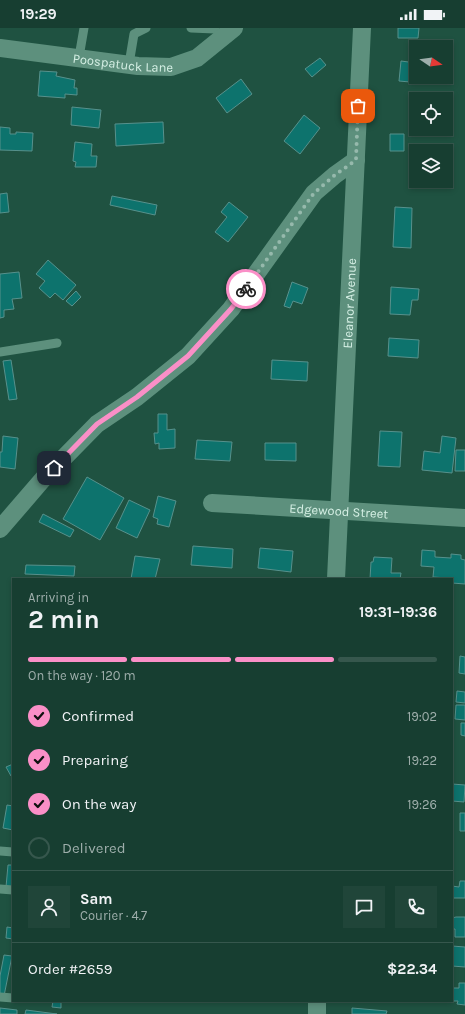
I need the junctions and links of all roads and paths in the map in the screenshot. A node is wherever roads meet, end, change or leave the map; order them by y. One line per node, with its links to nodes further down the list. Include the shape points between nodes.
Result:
1 (84, 28): 8 (lane)
2 (146, 28): 9 (lane, via 134,34)
3 (191, 28): 6 (lane)
4 (234, 28): 6 (street, Poospatuck Lane)
5 (362, 28): 10 (street, Eleanor Avenue)
6 (215, 34): 9 (street, Poospatuck Lane, via 197,58 171,67)
7 (0, 48): 8 (street, Poospatuck Lane)
8 (79, 57): 9 (street, Poospatuck Lane)
9 (129, 64)
10 (356, 160): 14 (street, Eleanor Avenue); 16 (street, via 314,193 231,309 188,356 137,397 97,424 43,479)
11 (57, 343): 12 (lane)
12 (0, 352)
13 (212, 503): 14 (street, Edgewood Street)
14 (340, 510): 15 (street, Edgewood Street); 17 (street, Eleanor Avenue)
15 (465, 518)
16 (0, 529)
17 (336, 578)
18 (0, 850): 19 (lane)
19 (12, 852)
20 (0, 889): 21 (lane)
21 (12, 890)
22 (0, 997): 23 (lane)
23 (12, 998)
24 (317, 1002): 25 (street)
25 (317, 1014)

